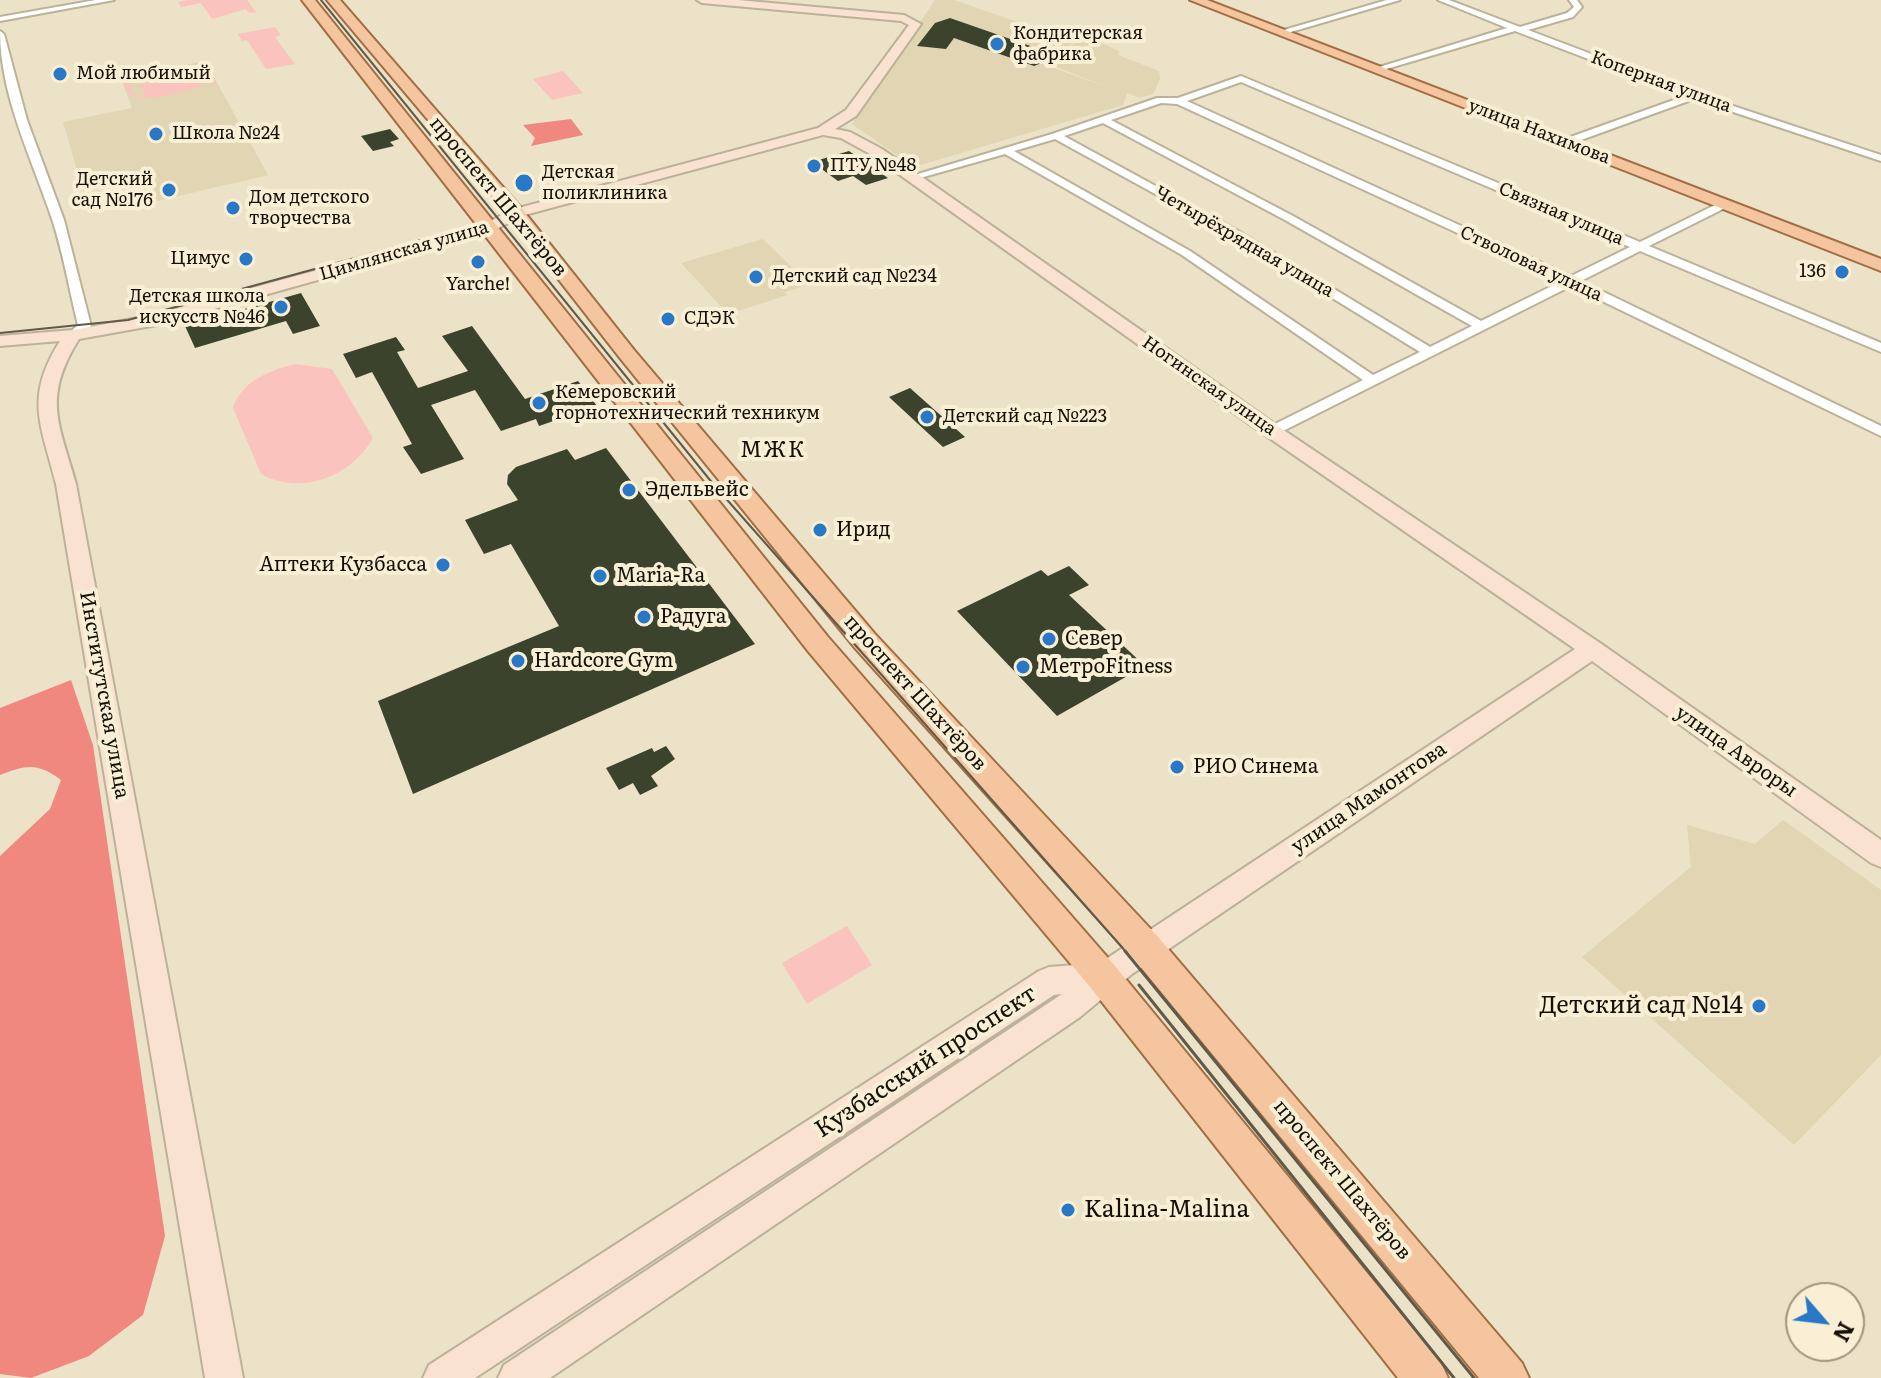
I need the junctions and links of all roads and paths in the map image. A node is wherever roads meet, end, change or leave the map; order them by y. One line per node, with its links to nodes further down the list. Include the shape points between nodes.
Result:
1 (110, 0): 9 (street)
2 (308, 0): 25 (main road, проспект Шахтёров)
3 (333, 0): 24 (main road, проспект Шахтёров)
4 (702, 0): 17 (street, Цимлянская улица, via 914,22 858,104)
5 (1196, 0): 11 (main road, улица Нахимова)
6 (1396, 0): 11 (street)
7 (1442, 0): 10 (street, Коперная улица)
8 (1573, 0): 10 (street, via 1578,7 1570,15)
9 (0, 19)
10 (1517, 29): 13 (street); 14 (street, Коперная улица)
11 (1281, 32): 13 (main road, улица Нахимова)
12 (0, 34): 30 (street, Институтская улица, via 85,326)
13 (1379, 70): 19 (main road, улица Нахимова)
14 (1694, 96): 19 (street); 21 (street, Коперная улица)
15 (1179, 101): 16 (street, via 1160,100); 26 (street, Связная улица, via 1241,79); 28 (street, Стволовая улица)
16 (1102, 119): 18 (street); 29 (street)
17 (823, 131): 22 (street, Ногинская улица, via 854,139); 24 (street, Цимлянская улица)
18 (1056, 136): 20 (street); 33 (street, Четырёхрядная улица, via 1234,233)
19 (1566, 142): 23 (main road, улица Нахимова)
20 (1005, 150): 22 (street); 34 (street, via 1186,253)
21 (1881, 158)
22 (913, 177): 35 (street, Ногинская улица)
23 (1725, 204): 26 (street); 27 (main road, улица Нахимова)
24 (516, 213): 25 (street, Цимлянская улица); 39 (main road, проспект Шахтёров, via 865,641)
25 (488, 228): 30 (street, Цимлянская улица, via 162,318); 40 (main road, проспект Шахтёров, via 818,644)
26 (1638, 247): 28 (street); 32 (street, Связная улица)
27 (1881, 265)
28 (1571, 281): 29 (street); 36 (street, Стволовая улица)
29 (1481, 326): 33 (street)
30 (73, 335): 31 (street, Цимлянская улица); 41 (street, Институтская улица, via 47,379 46,416 66,484)
31 (0, 341)
32 (1881, 348)
33 (1430, 352): 34 (street)
34 (1372, 380): 35 (street)
35 (1272, 431): 37 (street, Ногинская улица)
36 (1881, 432)
37 (1592, 649): 38 (street, улица Авроры); 39 (street, улица Мамонтова)
38 (1881, 855)
39 (1146, 948): 40 (street, улица Мамонтова); 45 (main road, проспект Шахтёров)
40 (1103, 977): 42 (street, Кузбасский проспект, via 1049,981); 43 (street, Кузбасский проспект, via 1069,1007); 44 (main road, проспект Шахтёров)
41 (224, 1378)
42 (442, 1378)
43 (517, 1378)
44 (1426, 1378)
45 (1507, 1378)

